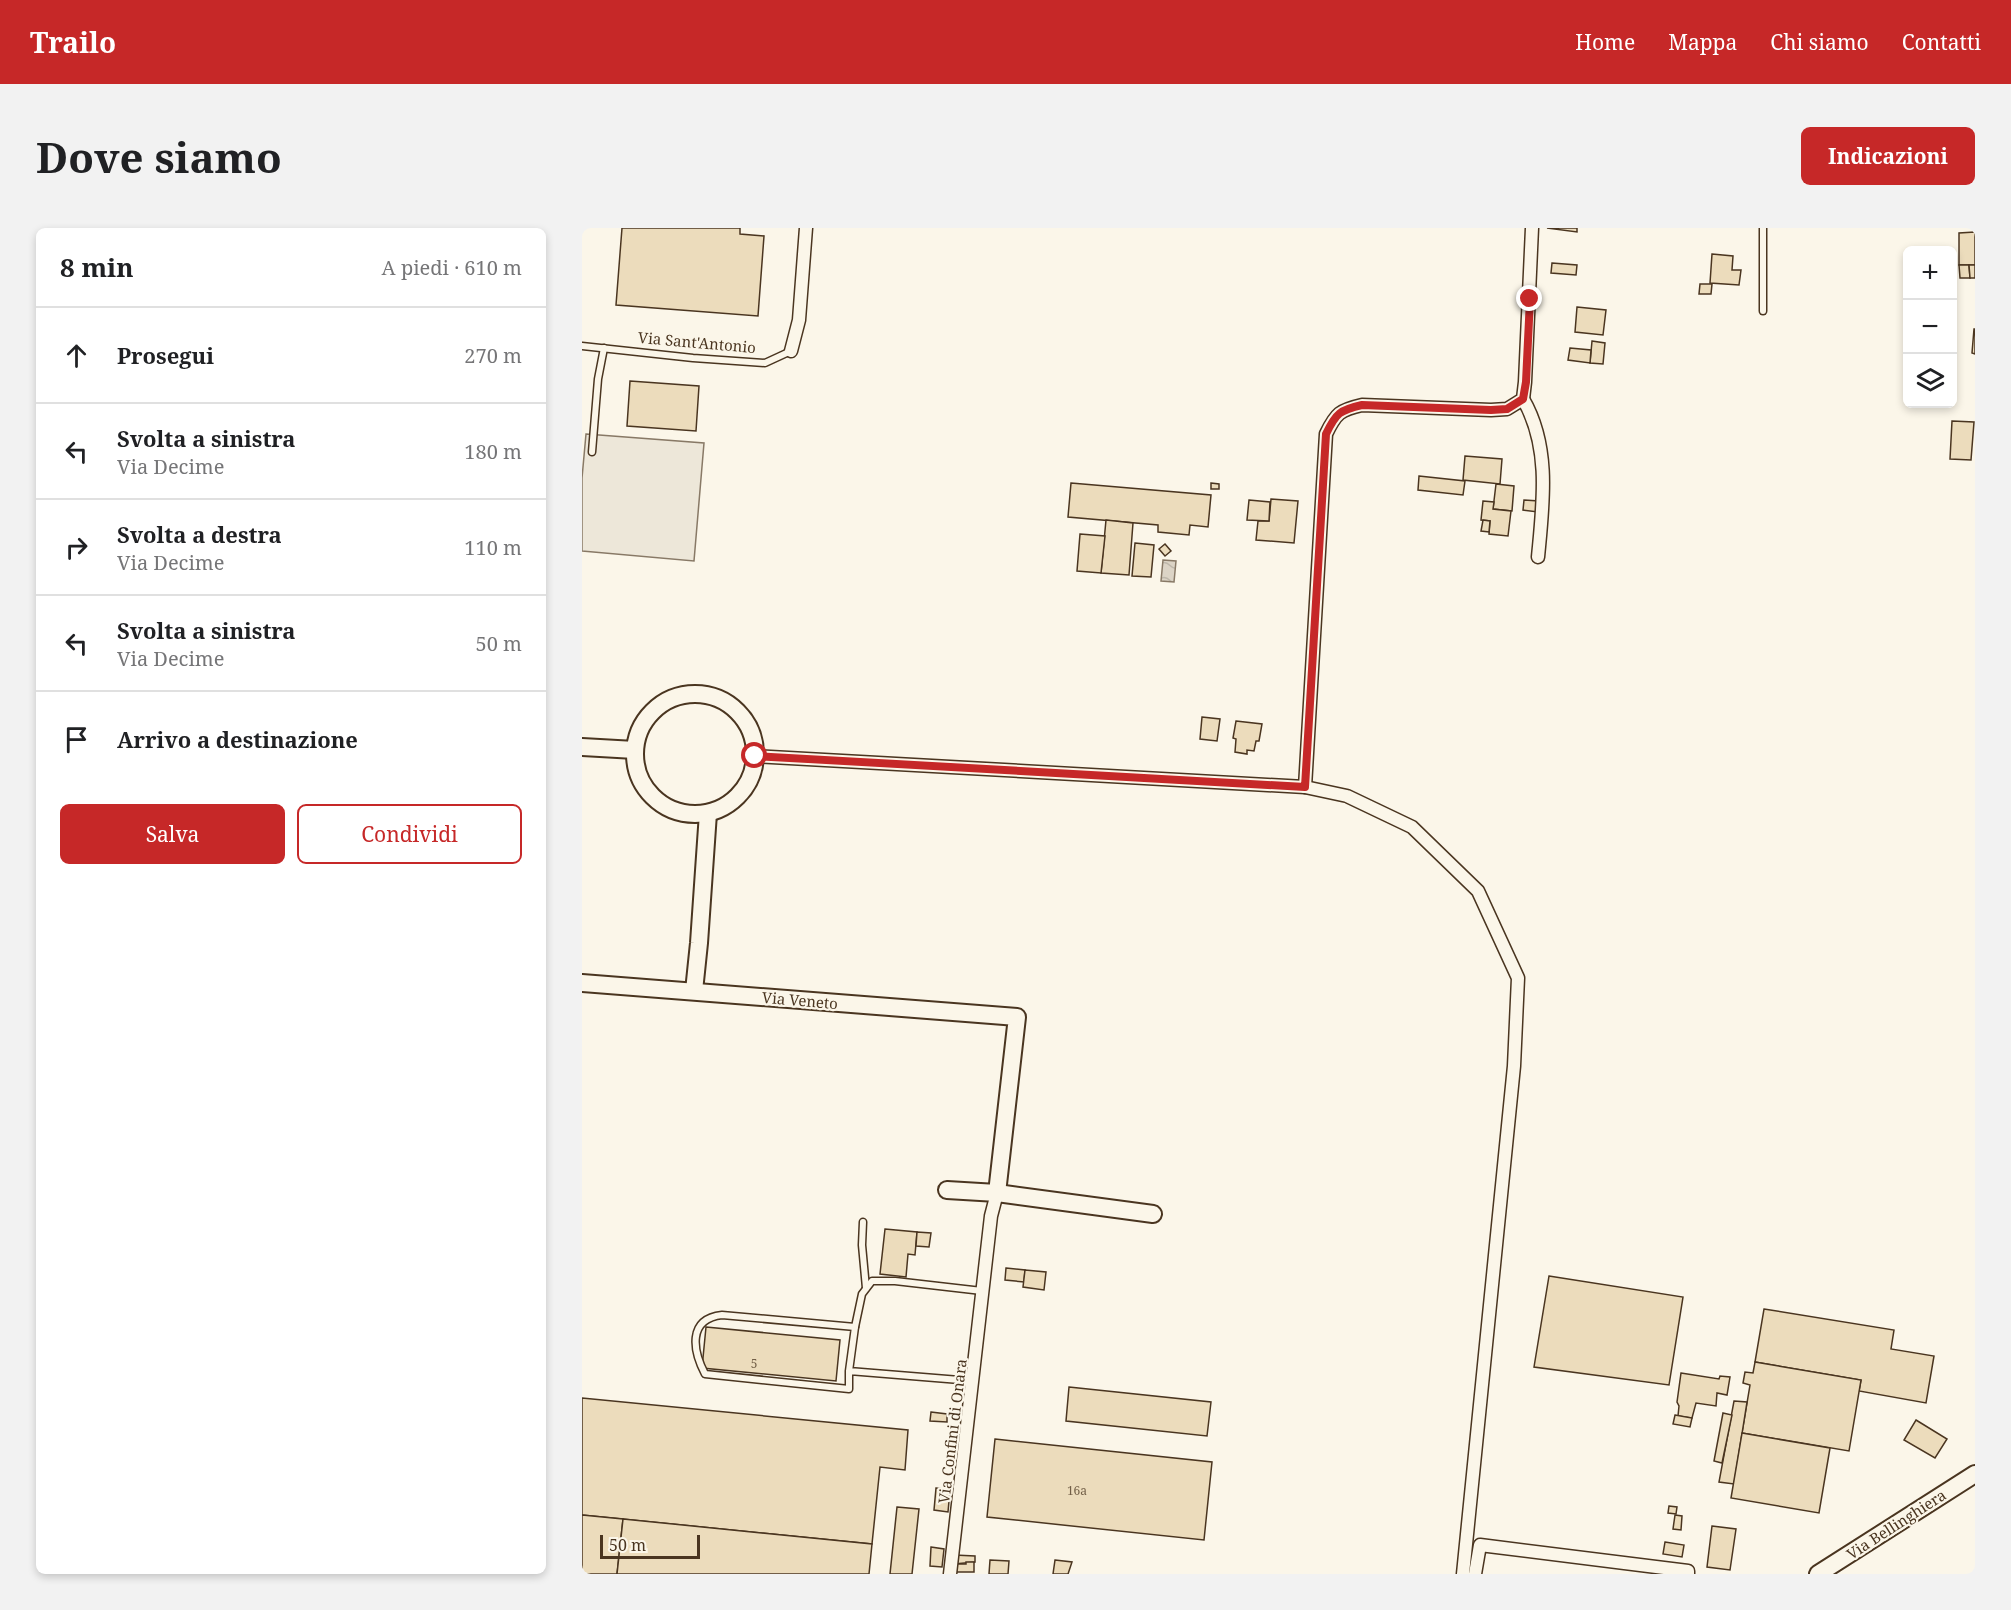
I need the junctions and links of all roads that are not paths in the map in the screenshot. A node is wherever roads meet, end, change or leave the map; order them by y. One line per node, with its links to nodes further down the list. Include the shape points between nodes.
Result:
1 (806, 228): 7 (street, Via Sant'Antonio, via 799,320)
2 (1532, 228): 8 (street)
3 (1763, 228): 4 (lane)
4 (1763, 310)
5 (582, 346): 6 (lane, Via Sant'Antonio)
6 (604, 348): 7 (lane, Via Sant'Antonio, via 765,363); 9 (lane)
7 (791, 351)
8 (1523, 399): 10 (street, via 1531,413 1542,459 1544,497); 14 (street, via 1507,409 1491,410 1362,405 1345,409 1334,417 1326,434)
9 (592, 452)
10 (1538, 557)
11 (582, 747): 12 (street)
12 (635, 750): 13 (street, via 648,717 677,697 694,694 712,696 730,705 744,719); 15 (street, via 644,786 656,800 672,810)
13 (755, 756): 14 (street); 15 (street, via 751,776 741,793 726,806)
14 (1305, 787): 29 (street, via 1347,796 1412,827 1478,891 1518,978 1514,1066)
15 (708, 813): 17 (street)
16 (582, 983): 17 (street, Via Veneto)
17 (694, 991): 19 (street, Via Veneto, via 1017,1017)
18 (947, 1190): 19 (street)
19 (997, 1193): 20 (street); 23 (street, Via Confini di Onara)
20 (1153, 1214)
21 (863, 1222): 22 (lane)
22 (867, 1289): 23 (lane, via 872,1281 884,1281); 24 (lane, via 862,1294)
23 (982, 1291): 26 (street, Via Confini di Onara)
24 (855, 1327): 25 (lane); 25 (lane, via 722,1315 710,1316 694,1340 705,1374 849,1389)
25 (849, 1371): 26 (lane)
26 (973, 1381): 28 (street, Via Confini di Onara)
27 (1975, 1474): 32 (street, Via Bellinghiera)
28 (950, 1574)
29 (1463, 1574)
30 (1475, 1574): 31 (street, via 1480,1545)
31 (1688, 1574)
32 (1818, 1574)

